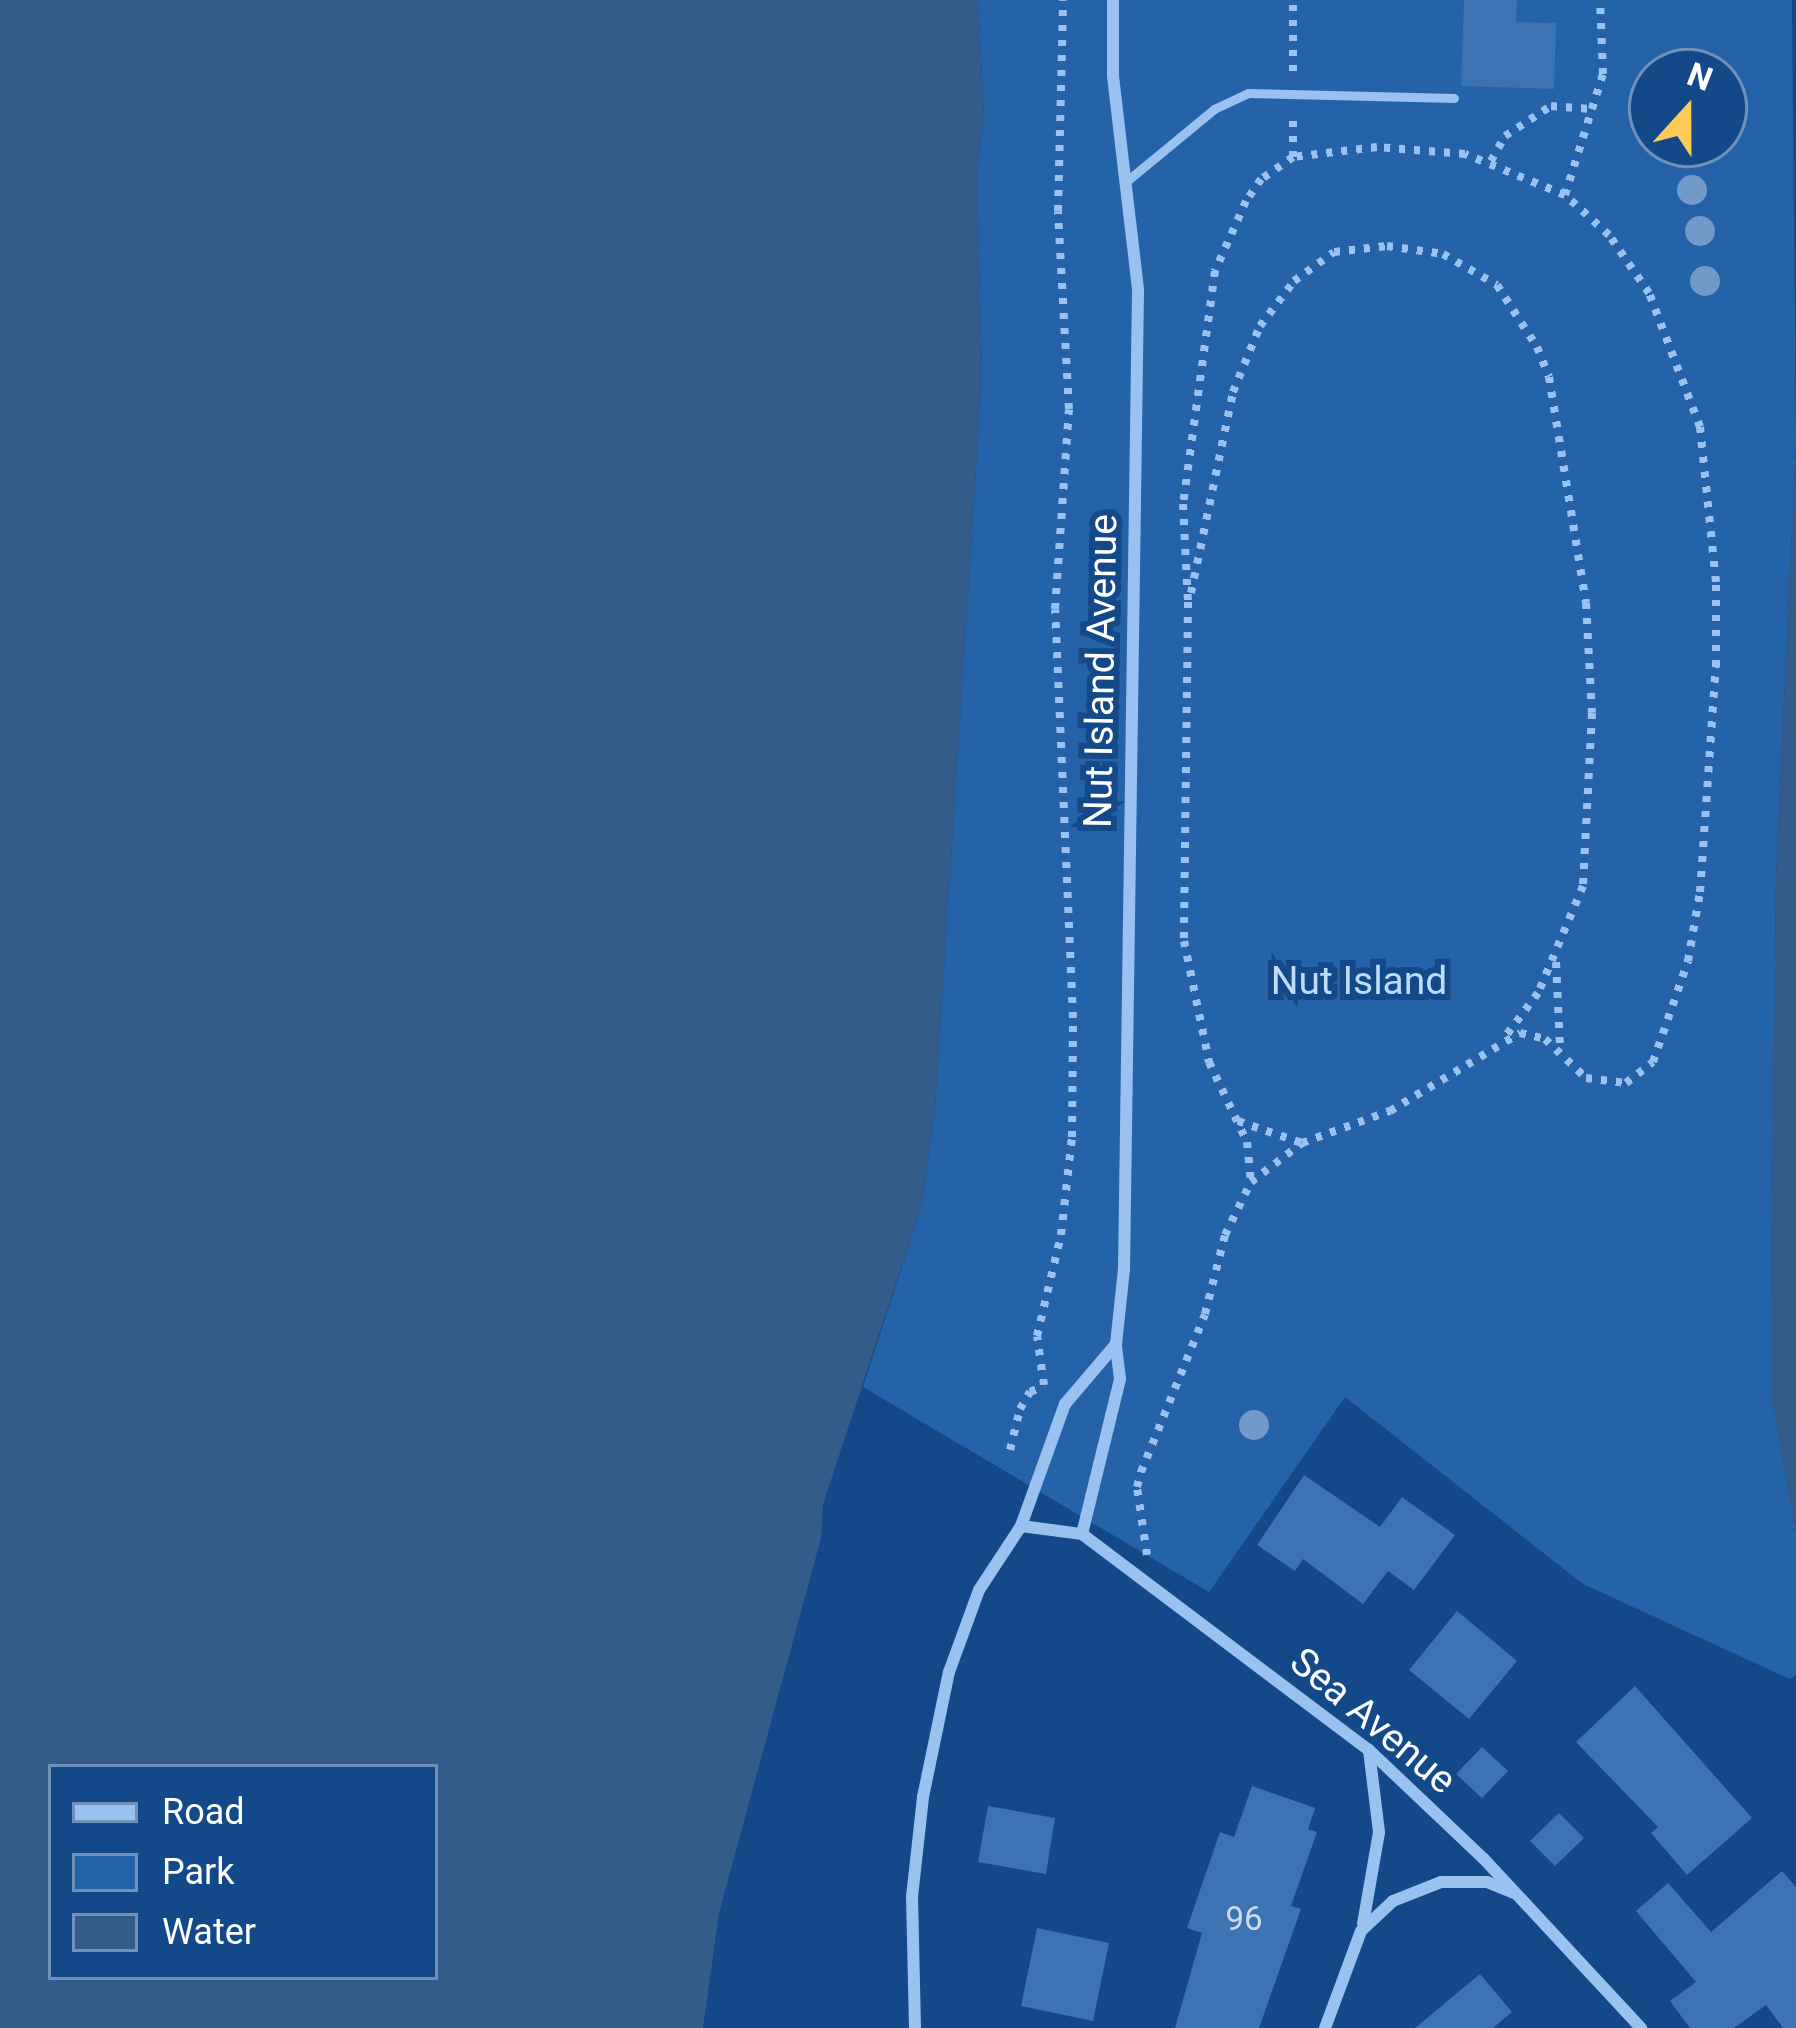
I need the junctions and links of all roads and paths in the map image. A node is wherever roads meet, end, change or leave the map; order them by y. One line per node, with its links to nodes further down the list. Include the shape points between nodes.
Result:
1 (1063, 0): 17 (path, via 1058,212 1069,409 1055,609 1072,1137 1037,1336)
2 (1113, 0): 7 (street, Nut Island Avenue, via 1113,76)
3 (1600, 0): 5 (path, via 1603,74)
4 (1454, 98): 7 (lane, via 1250,93 1214,109)
5 (1591, 109): 6 (path, via 1551,106 1505,136); 8 (path)
6 (1491, 161): 8 (path); 9 (path, via 1424,148 1303,154 1262,179 1246,201 1222,250 1209,304 1183,504)
7 (1128, 180): 16 (street, Nut Island Avenue, via 1138,289 1124,1269)
8 (1565, 195): 12 (path, via 1628,259 1687,385 1708,476 1716,666 1700,892 1664,1041 1626,1083 1586,1078)
9 (1188, 602): 10 (path, via 1233,392 1260,326 1294,280 1334,253 1387,246 1443,254 1497,285 1549,377 1586,603 1587,858); 13 (path, via 1184,941 1209,1062)
10 (1557, 956): 11 (path); 12 (path)
11 (1504, 1039): 12 (path, via 1532,1033); 14 (path, via 1390,1112)
12 (1561, 1050)
13 (1237, 1120): 14 (path); 15 (path)
14 (1302, 1143): 15 (path)
15 (1251, 1183): 22 (path, via 1141,1472)
16 (1116, 1344): 18 (street); 21 (street, Nut Island Avenue, via 1113,1420)
17 (1044, 1385): 18 (path); 19 (path, via 1020,1409)
18 (1074, 1394): 20 (street, via 1050,1437)
19 (1010, 1450)
20 (1021, 1526): 21 (street, Sea Avenue); 26 (street, via 979,1590 949,1672 922,1797 912,1897)
21 (1082, 1534): 22 (street, Sea Avenue)
22 (1153, 1586): 23 (street, Sea Avenue)
23 (1369, 1750): 24 (street, Sea Avenue); 25 (street, via 1379,1832)
24 (1520, 1895): 25 (street, via 1487,1882 1441,1882 1393,1901); 28 (street, Sea Avenue)
25 (1361, 1931): 27 (street)
26 (915, 2028)
27 (1325, 2028)
28 (1640, 2028)

